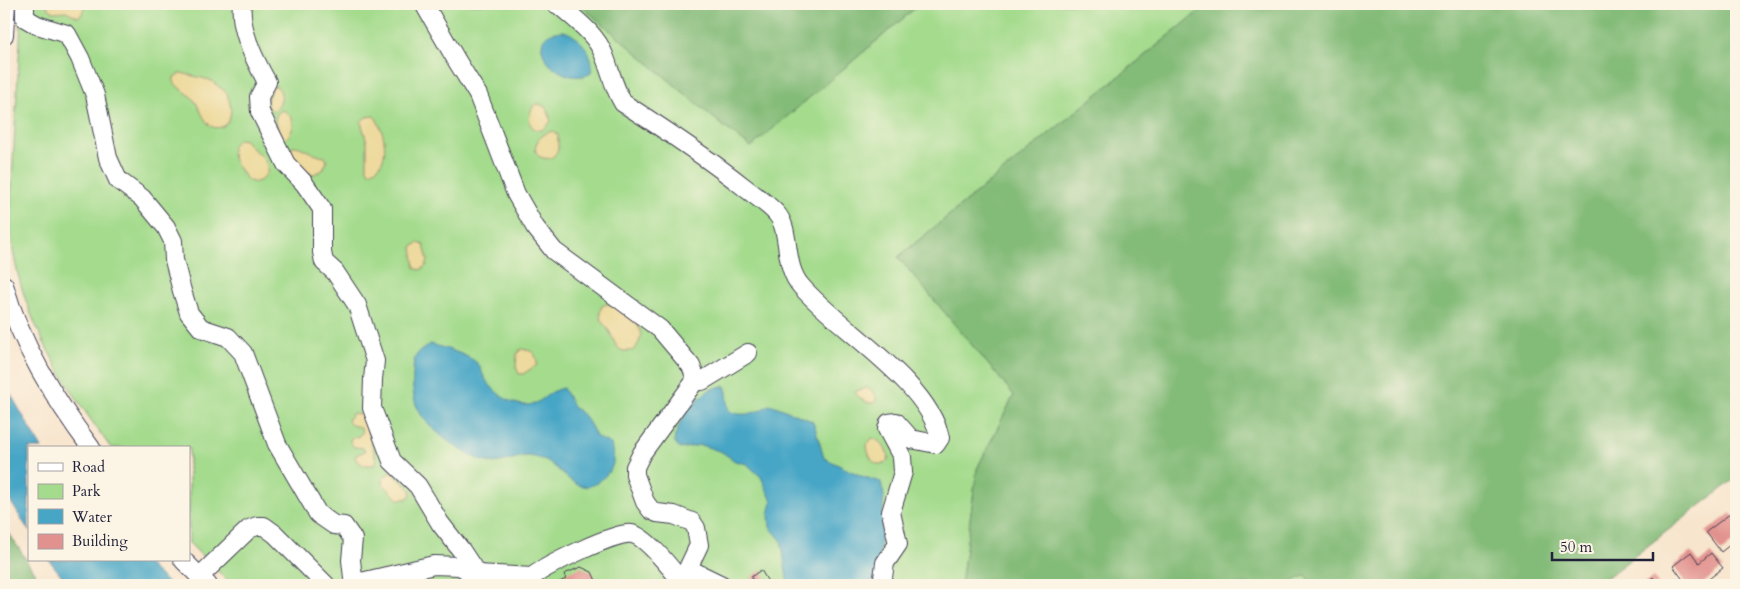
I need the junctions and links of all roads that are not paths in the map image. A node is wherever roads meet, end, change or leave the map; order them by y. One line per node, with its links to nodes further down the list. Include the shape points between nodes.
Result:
1 (6, 4): 6 (street)
2 (25, 4): 13 (street, via 25,18 67,34 95,95 108,158 118,180 142,198 166,227 173,241 174,260 190,313 201,328 228,338 243,353 277,444 318,514 334,525 344,526 353,539 353,578 361,582 434,565 459,566)
3 (242, 4): 13 (street, via 252,56 266,82 259,96 260,112 286,164 322,209 324,262 335,272 357,305 375,361 372,408 392,461 418,486 461,550)
4 (424, 4): 9 (street, via 478,96 516,194 535,227 554,251 660,328 690,366)
5 (556, 4): 18 (street, via 593,35 623,103 726,173 776,212 782,220 793,276 818,303 899,374 932,415 940,438 936,444 911,439 896,422 889,423 887,429 902,457 903,472 891,512 898,544 885,563)
6 (4, 35)
7 (4, 285): 10 (street, via 20,333 38,368)
8 (748, 353): 9 (street, via 702,381)
9 (695, 381): 12 (street, via 635,467 635,476 651,510 657,514 674,514 692,522 696,528 699,545)
10 (90, 446)
11 (185, 562): 14 (street)
12 (684, 579): 15 (street, via 647,542 633,534 616,536 559,561); 17 (street)
13 (471, 580): 15 (street)
14 (204, 581): 16 (street, via 249,530 264,526)
15 (529, 581)
16 (326, 585)
17 (722, 585)
18 (882, 585)

